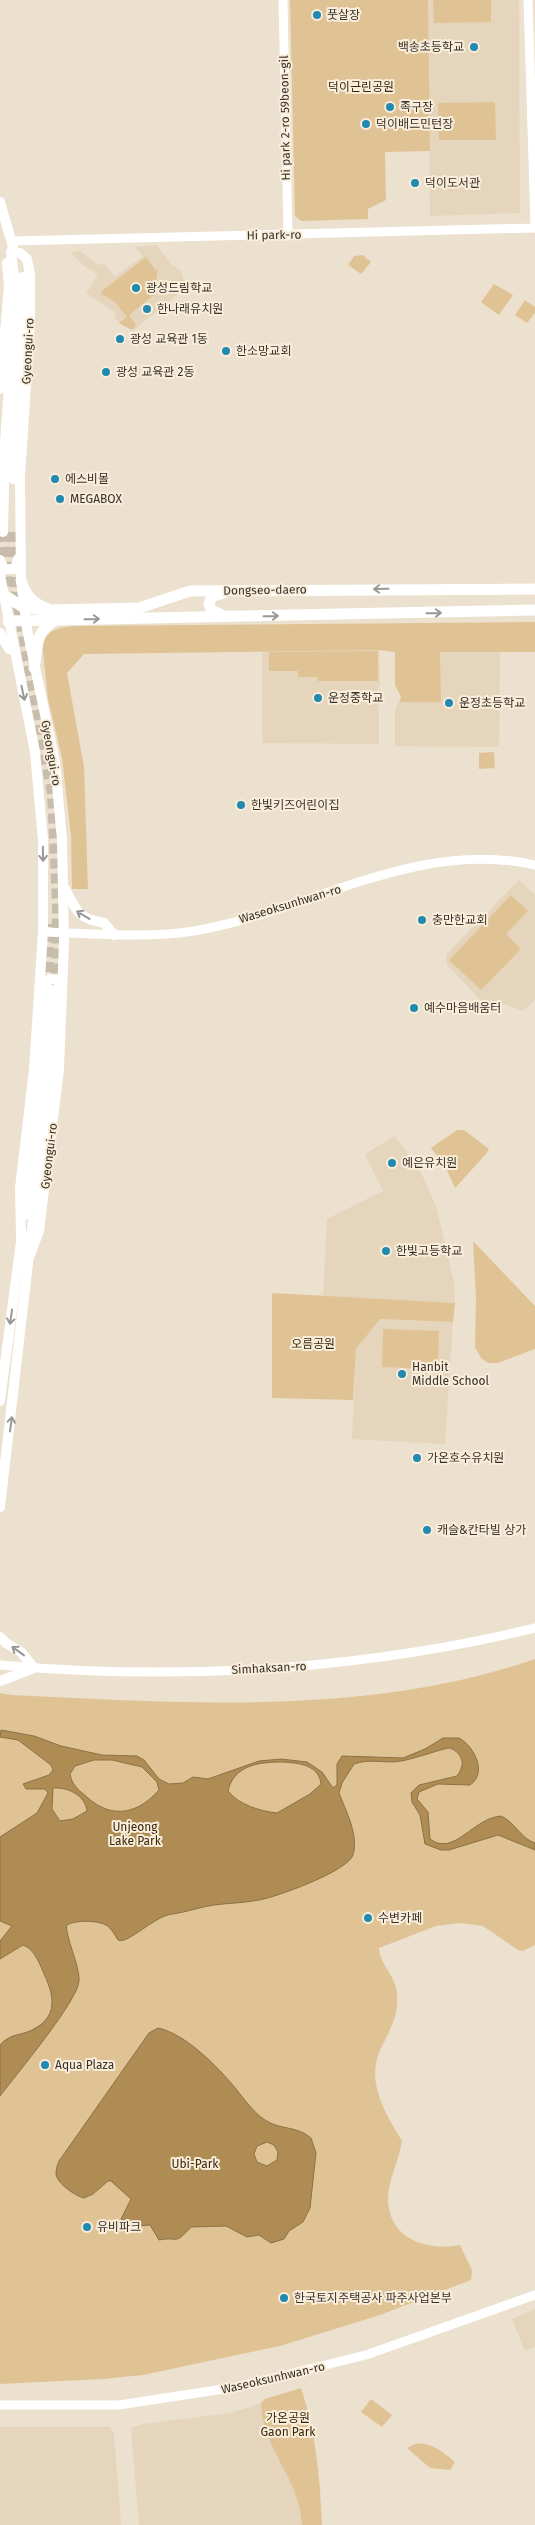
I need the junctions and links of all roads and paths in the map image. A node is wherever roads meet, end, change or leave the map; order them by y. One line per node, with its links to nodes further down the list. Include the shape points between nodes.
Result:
1 (282, 0): 6 (street, Hi park 2-ro 59beon-gil)
2 (528, 0): 4 (street)
3 (0, 202): 7 (main road, Gyeongui-ro)
4 (535, 224)
5 (535, 228): 6 (street, Hi park-ro)
6 (288, 235): 7 (street, Hi park-ro)
7 (14, 249): 8 (main road, Gyeongui-ro, via 6,263 9,286); 11 (main road, Gyeongui-ro, via 16,292 4,452); 12 (main road, Gyeongui-ro, via 27,260 30,293 20,477)
8 (2, 322): 9 (main road, Gyeongui-ro)
9 (1, 340): 10 (main road, Gyeongui-ro)
10 (0, 389)
11 (8, 532)
12 (20, 557): 13 (main road, via 12,570 4,569); 15 (main road, Gyeongui-ro)
13 (0, 560)
14 (0, 575): 18 (main road, Gyeongui-ro)
15 (21, 580): 19 (highway, via 31,600); 21 (main road, Gyeongui-ro)
16 (535, 588): 17 (highway, Dongseo-daero, one-way to 17)
17 (237, 591): 19 (highway, Dongseo-daero, via 190,591 139,608); 22 (highway, via 218,593 211,597 209,604 211,610 218,614)
18 (1, 594): 21 (highway, Dongseo-daero); 24 (main road, Gyeongui-ro)
19 (50, 610): 21 (highway, Dongseo-daero)
20 (535, 612): 22 (highway, Dongseo-daero, one-way to 20)
21 (24, 614): 23 (highway, Dongseo-daero); 24 (highway, Dongseo-daero); 26 (main road, Gyeongui-ro)
22 (236, 616): 23 (highway, Dongseo-daero, one-way to 22)
23 (58, 619): 26 (highway, via 41,632 36,644)
24 (4, 621): 27 (main road, Gyeongui-ro)
25 (0, 633): 27 (main road)
26 (34, 668): 29 (main road, Gyeongui-ro, via 55,762)
27 (18, 669): 30 (main road, Gyeongui-ro, one-way to 30, via 39,779)
28 (535, 865): 32 (street, Waseoksunhwan-ro, via 484,859 425,864 194,931 145,936)
29 (63, 884): 31 (main road, Gyeongui-ro); 32 (main road, one-way to 29, via 104,923 75,910)
30 (43, 932): 31 (street, Waseoksunhwan-ro); 33 (main road, Gyeongui-ro)
31 (63, 932): 32 (street, Waseoksunhwan-ro); 33 (main road, Gyeongui-ro)
32 (114, 935)
33 (52, 987): 34 (main road, Gyeongui-ro, one-way to 34, via 34,1069 20,1181 21,1239); 35 (main road, Gyeongui-ro, one-way to 33, via 30,1255 39,1231 59,1069)
34 (0, 1401)
35 (0, 1507)
36 (535, 1628): 39 (street, Simhaksan-ro, via 479,1642 326,1665 188,1672)
37 (0, 1637): 39 (main road, one-way to 37, via 21,1652)
38 (0, 1665): 39 (street, Simhaksan-ro)
39 (34, 1668): 40 (main road)
40 (0, 1680)
41 (535, 2295): 42 (street, Waseoksunhwan-ro, via 366,2356 236,2387 118,2405)
42 (0, 2405)

